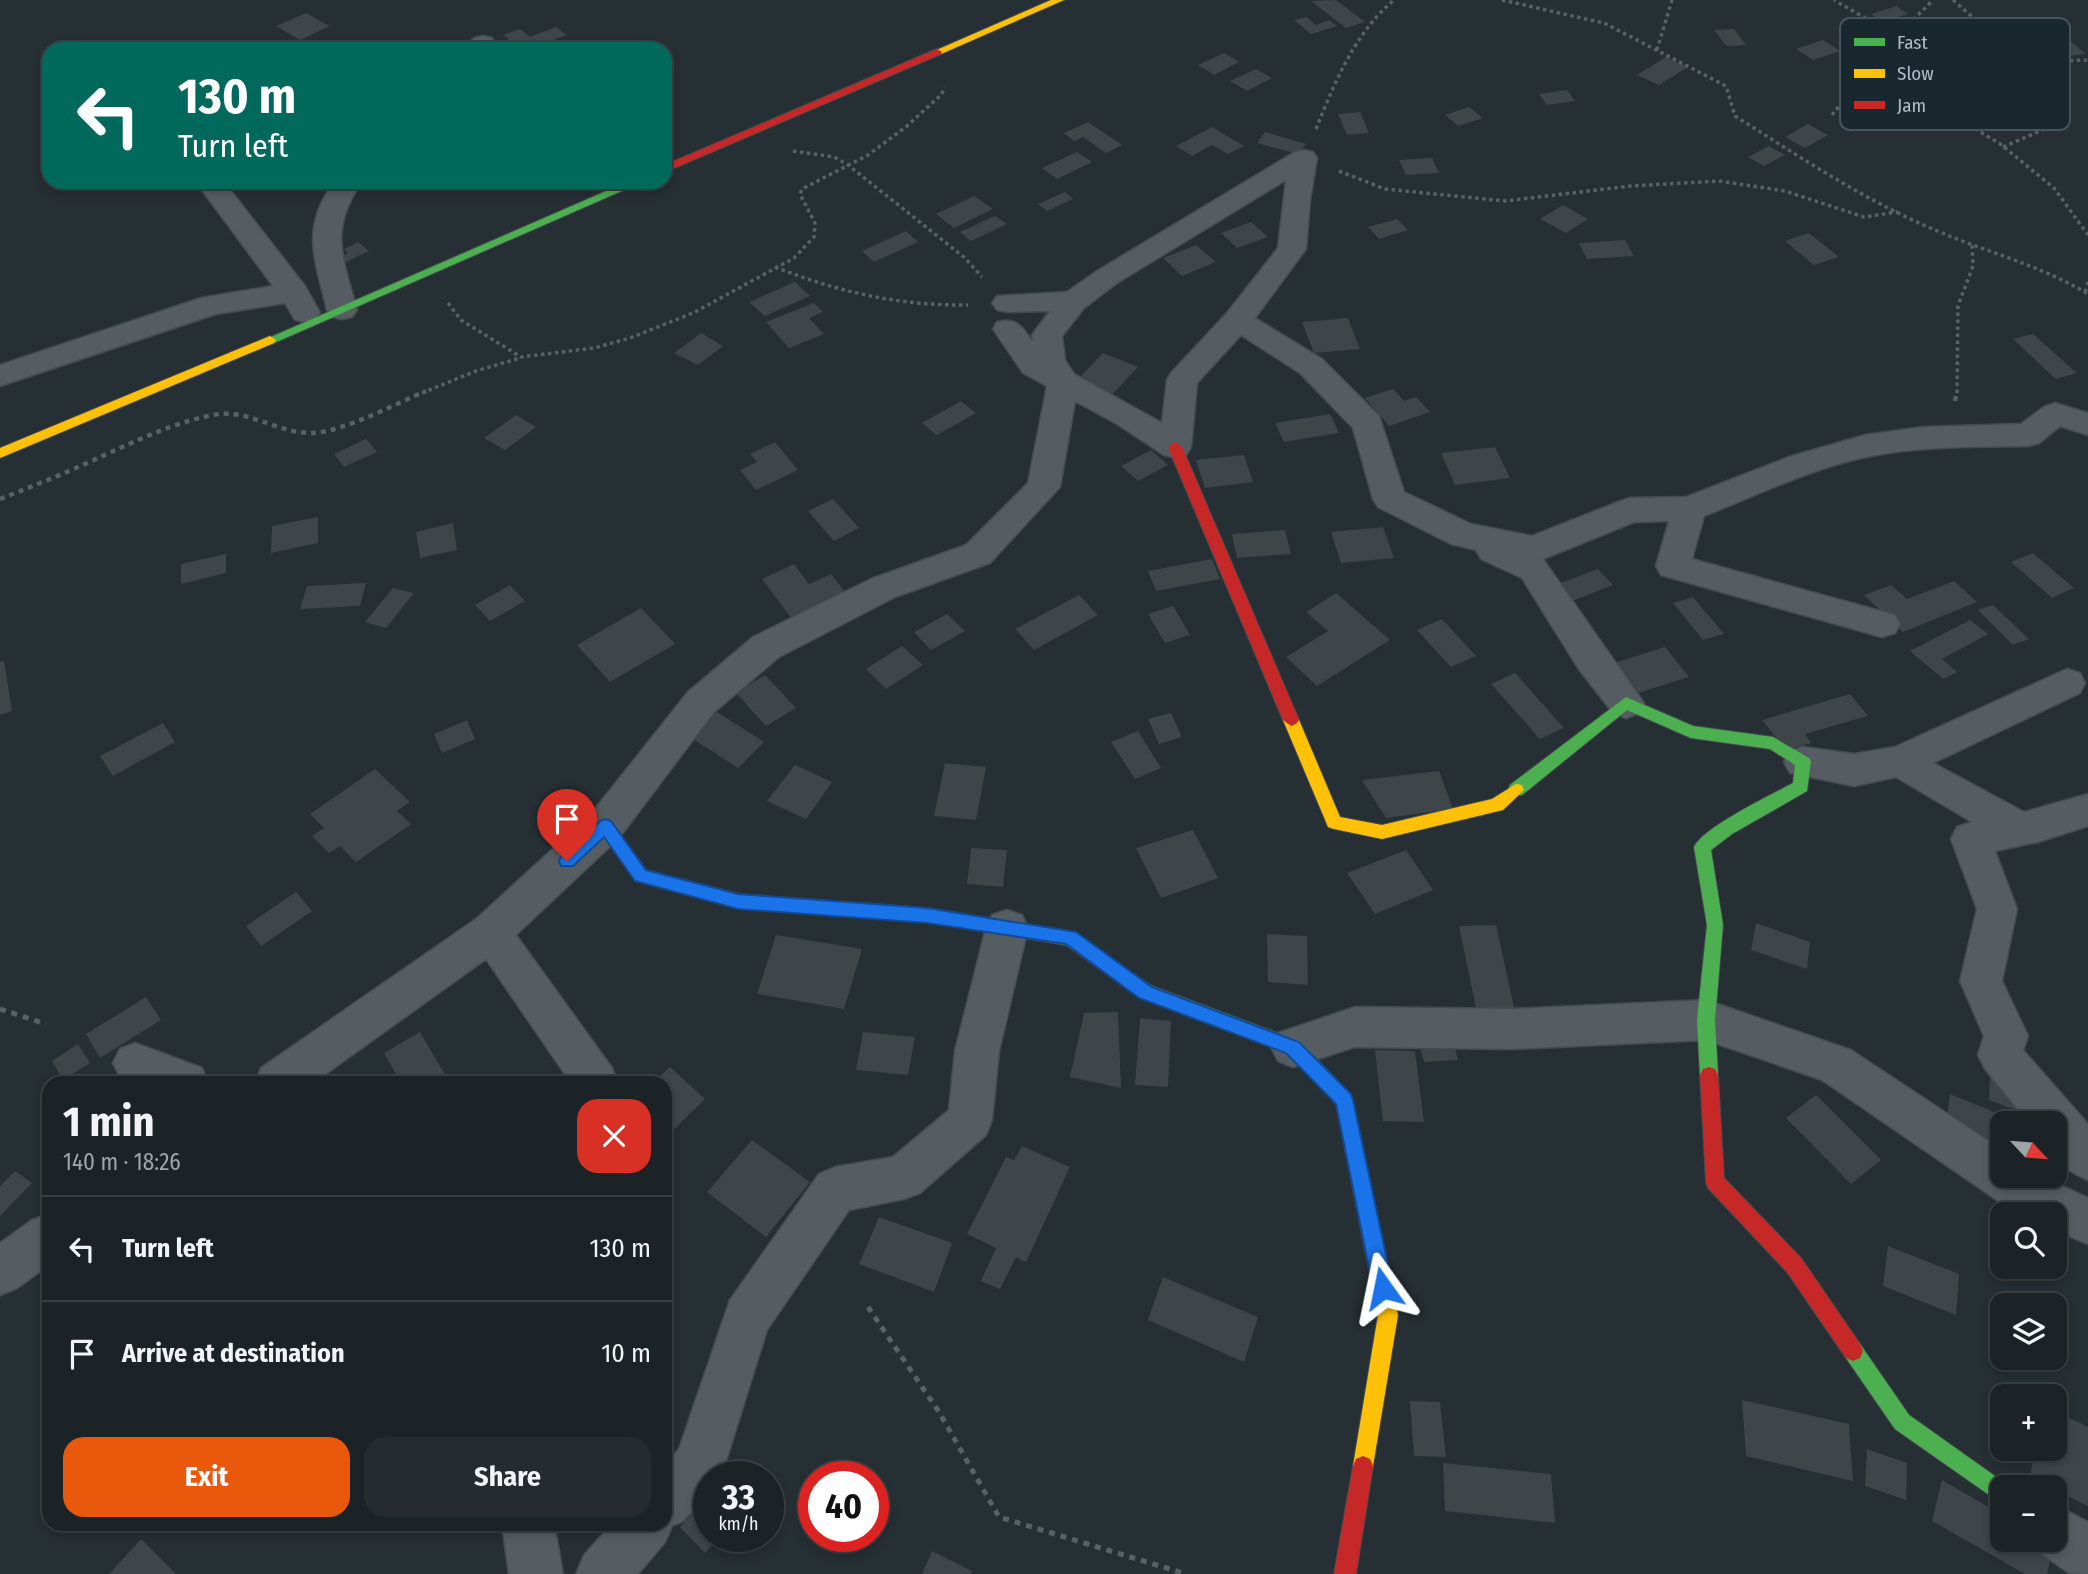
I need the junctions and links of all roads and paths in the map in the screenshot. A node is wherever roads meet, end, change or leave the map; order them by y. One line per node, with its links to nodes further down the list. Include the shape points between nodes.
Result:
1 (1059, 0): 11 (street)
2 (1394, 0): 21 (path, via 1379,10 1335,79)
3 (1502, 0): 12 (path, via 1604,23)
4 (1672, 0): 12 (path)
5 (1834, 0): 8 (path)
6 (1933, 0): 9 (path)
7 (1953, 0): 10 (path)
8 (1865, 18)
9 (1915, 18)
10 (1974, 18)
11 (954, 45): 19 (street); 22 (path, via 942,94 907,126)
12 (1657, 50): 27 (path, via 1726,86 1735,116 1839,182)
13 (2088, 60): 14 (path)
14 (2070, 61)
15 (1840, 105): 16 (path)
16 (1832, 115)
17 (1975, 130): 20 (path)
18 (2042, 130): 20 (path)
19 (717, 146): 22 (path, via 808,153 834,157); 23 (street)
20 (2003, 147): 28 (path, via 2054,188)
21 (1304, 158): 27 (path, via 1385,188 1438,196 1505,201 1719,181 1785,191 1864,217); 35 (street); 38 (street, via 1292,249)
22 (848, 165): 30 (path, via 802,189 800,194 815,223 814,237 794,258); 37 (path, via 965,258 992,288)
23 (672, 166)
24 (215, 189): 33 (street)
25 (343, 189): 36 (street, via 335,200 325,243)
26 (620, 189): 31 (street)
27 (1898, 212): 29 (path)
28 (2088, 235)
29 (1972, 244): 34 (path, via 2063,279); 44 (path, via 1973,266 1958,306 1957,397)
30 (775, 267): 37 (path, via 818,284 909,303); 40 (path, via 693,313 630,338 594,348)
31 (426, 274): 36 (street); 40 (path, via 461,320)
32 (2088, 282): 34 (path)
33 (295, 292): 39 (street); 41 (street, via 211,305)
34 (2086, 293)
35 (1074, 301): 37 (street); 42 (street, via 1047,335 1051,360)
36 (342, 310): 39 (street)
37 (1004, 312): 42 (street, via 1034,366)
38 (1238, 320): 45 (street, via 1182,380); 49 (street, via 1311,366 1368,424 1390,499)
39 (310, 323): 46 (street)
40 (521, 357): 47 (path, via 313,433 241,413 215,414 169,426)
41 (0, 376)
42 (1063, 382): 45 (street); 56 (street, via 1044,487 978,554 883,588 766,647 701,702)
43 (2088, 424): 44 (street, via 2055,414 2028,435)
44 (1940, 438): 48 (street, via 1865,446 1800,465)
45 (1175, 447): 52 (street, via 1334,822 1382,832 1497,805)
46 (0, 453)
47 (0, 499)
48 (1689, 509): 49 (street, via 1630,510 1534,548); 50 (street, via 1673,566)
49 (1463, 535): 52 (street, via 1534,569)
50 (1882, 624)
51 (2067, 683): 53 (street)
52 (1626, 703): 54 (street, via 1691,732 1773,743)
53 (1901, 761): 54 (street, via 1854,770); 57 (street)
54 (1803, 762): 61 (street, via 1801,786 1702,847 1715,925)
55 (2088, 810): 57 (street)
56 (605, 826): 58 (street, via 641,876 738,901 927,915); 59 (street)
57 (2020, 829): 68 (street, via 1971,839 1997,909 1981,981 2006,1036 2000,1055)
58 (1007, 928): 63 (street, via 1070,937 1146,992); 74 (street, via 977,1051 970,1120 904,1177 835,1190 747,1317 699,1464)
59 (491, 932): 66 (street); 67 (street)
60 (0, 1009): 62 (path)
61 (1706, 1020): 63 (street, via 1512,1029 1355,1027); 69 (street, via 1836,1064 2032,1197); 73 (street, via 1715,1182 1794,1265 1902,1422)
62 (46, 1024)
63 (1293, 1047): 82 (street, via 1344,1100 1388,1315)
64 (135, 1063): 65 (street)
65 (168, 1076)
66 (287, 1076)
67 (591, 1076)
68 (2088, 1158)
69 (2088, 1221)
70 (42, 1242): 71 (street)
71 (0, 1271)
72 (868, 1307): 81 (path, via 939,1412 999,1517)
73 (1990, 1484)
74 (672, 1495)
75 (529, 1531): 79 (street)
76 (641, 1531): 80 (street)
77 (2067, 1539): 78 (street)
78 (2088, 1554)
79 (536, 1574)
80 (603, 1574)
81 (1186, 1574)
82 (1345, 1574)

